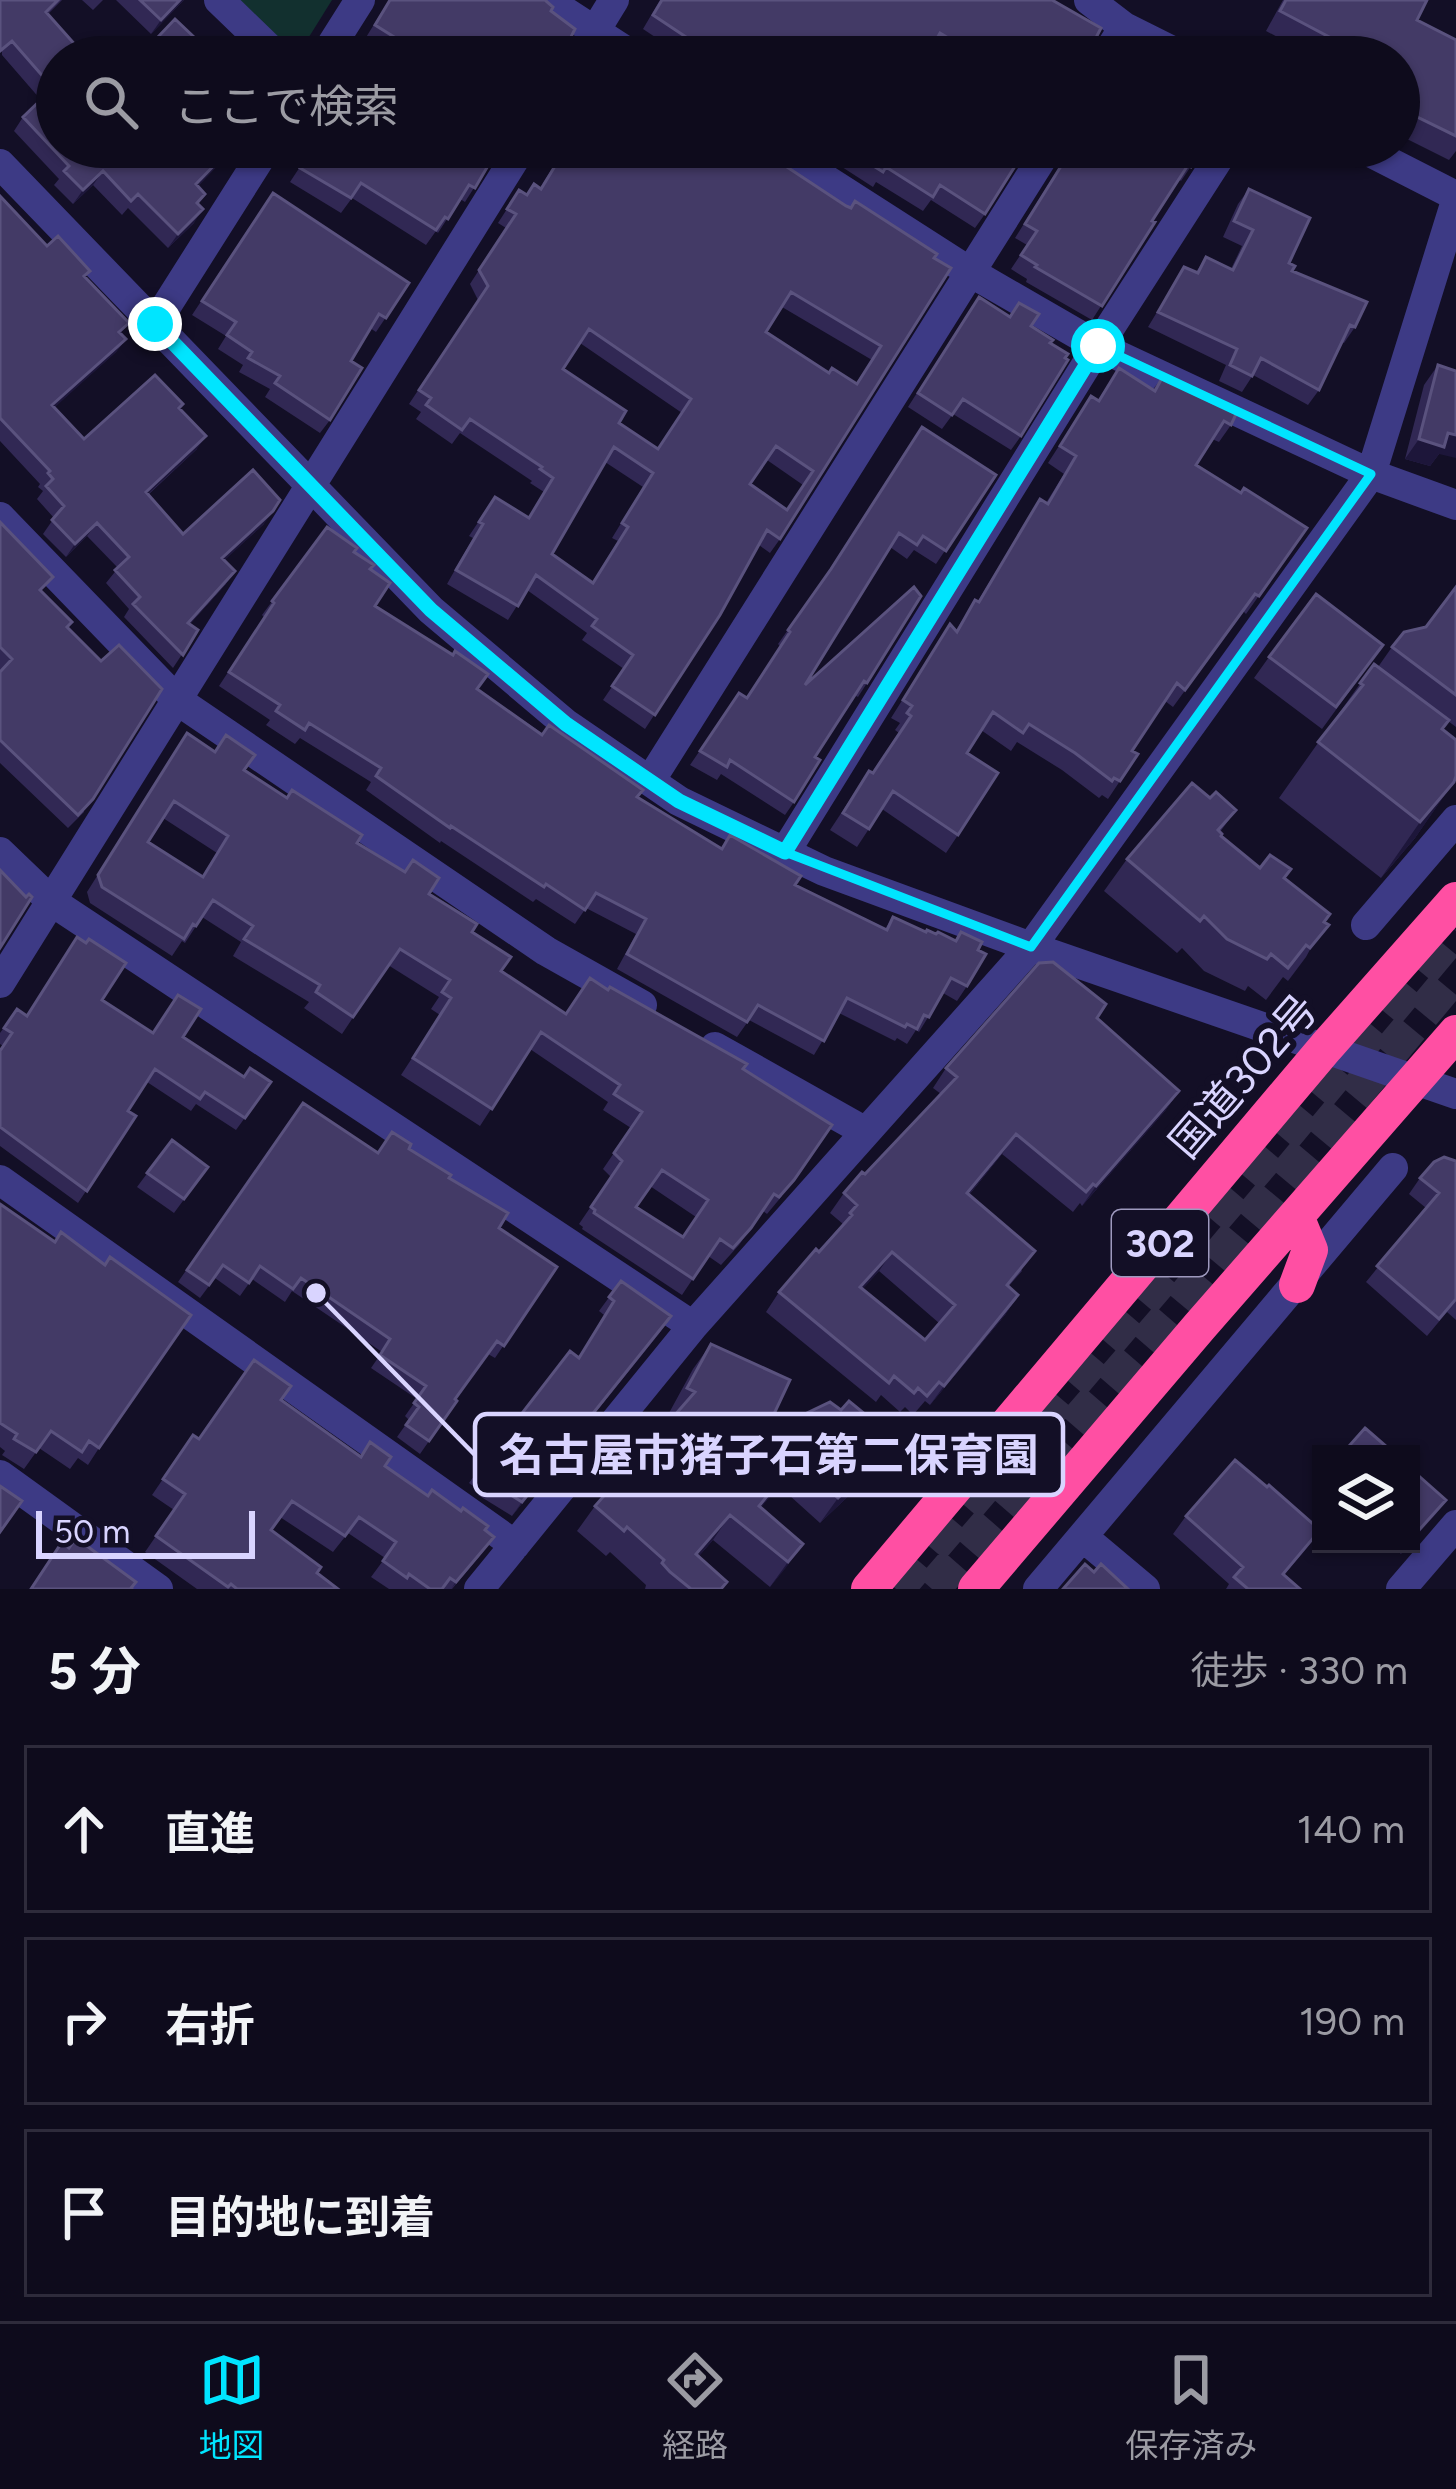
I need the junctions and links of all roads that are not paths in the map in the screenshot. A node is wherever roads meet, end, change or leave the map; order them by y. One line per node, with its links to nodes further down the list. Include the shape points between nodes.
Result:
1 (218, 0): 7 (street)
2 (360, 0): 8 (street)
3 (547, 0): 9 (street)
4 (614, 0): 10 (street)
5 (1089, 0): 6 (street)
6 (1124, 27): 11 (street); 12 (street)
7 (256, 36)
8 (337, 36)
9 (580, 36)
10 (592, 36)
11 (1119, 36)
12 (1142, 36)
13 (0, 164): 22 (street)
14 (254, 168): 22 (street)
15 (509, 168): 25 (street)
16 (808, 168): 21 (street)
17 (1036, 168): 21 (street)
18 (1212, 168): 23 (street)
19 (1400, 168): 20 (street)
20 (1456, 198): 24 (street)
21 (970, 272): 23 (street); 29 (street)
22 (155, 324): 25 (street)
23 (1098, 346): 24 (street); 32 (street)
24 (1371, 474): 26 (street); 36 (street)
25 (311, 485): 28 (street); 29 (street, via 431,610 566,724)
26 (1456, 505)
27 (0, 518): 28 (street)
28 (177, 700): 34 (street); 42 (street, via 546,951)
29 (650, 782): 32 (street)
30 (1456, 820): 35 (street)
31 (0, 852): 34 (street)
32 (785, 852): 36 (street)
33 (1456, 900): 39 (highway, 国道302号 / 302)
34 (51, 901): 37 (street); 47 (street)
35 (1366, 925)
36 (1031, 947): 39 (street); 42 (street)
37 (0, 983)
38 (1456, 1033): 40 (highway, 302)
39 (1326, 1047): 40 (street); 54 (highway, 国道302号 / 302)
40 (1418, 1079): 41 (street); 45 (highway, 302)
41 (1456, 1094)
42 (866, 1132): 47 (street)
43 (1394, 1168): 46 (street)
44 (0, 1180): 51 (street)
45 (1296, 1216): 46 (highway, via 1310,1250); 55 (highway, 302)
46 (1297, 1285): 50 (street)
47 (693, 1326): 51 (street)
48 (0, 1474): 52 (street)
49 (1456, 1525): 58 (street)
50 (1083, 1537): 56 (street); 57 (street)
51 (515, 1545): 53 (street)
52 (158, 1589)
53 (479, 1589)
54 (869, 1589)
55 (976, 1589)
56 (1038, 1589)
57 (1145, 1589)
58 (1401, 1589)

